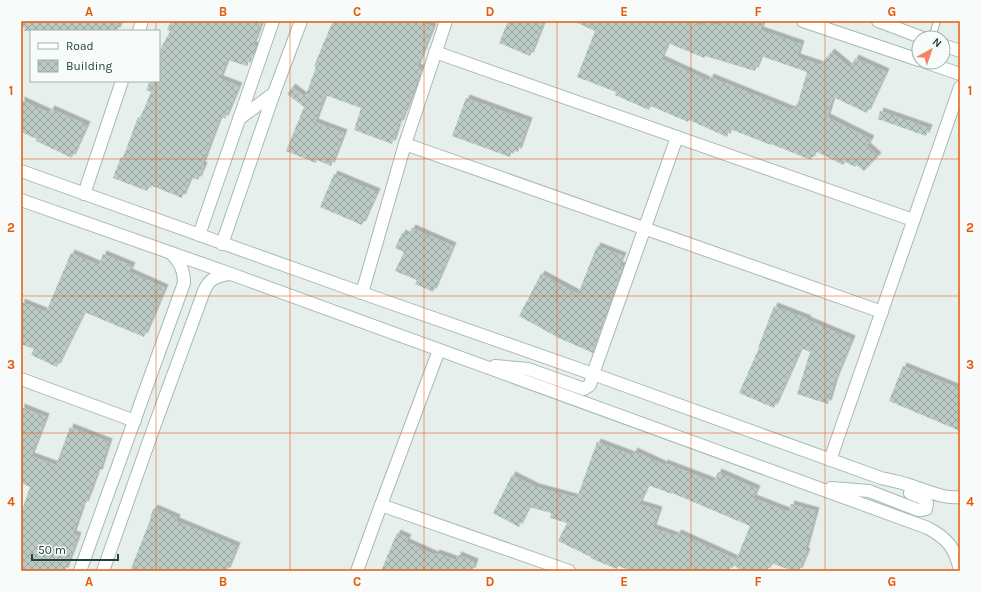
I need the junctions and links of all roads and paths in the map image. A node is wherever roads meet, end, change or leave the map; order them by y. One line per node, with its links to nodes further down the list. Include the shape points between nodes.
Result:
1 (273, 21): 14 (street)
2 (301, 21): 13 (street)
3 (446, 21): 7 (street)
4 (803, 21): 8 (street)
5 (878, 21): 6 (street)
6 (911, 33)
7 (435, 52): 15 (street); 16 (street)
8 (911, 57)
9 (948, 70): 10 (street)
10 (960, 74)
11 (122, 82): 18 (street)
12 (960, 87): 20 (street)
13 (274, 93): 14 (street); 23 (street)
14 (238, 119): 22 (street)
15 (677, 137): 20 (street); 21 (street)
16 (405, 144): 21 (street); 26 (street)
17 (21, 171): 18 (street)
18 (84, 194): 22 (street)
19 (21, 200): 24 (street)
20 (912, 220): 29 (street)
21 (646, 228): 29 (street); 32 (street)
22 (199, 235): 23 (street)
23 (222, 244): 26 (street)
24 (170, 253): 25 (street); 27 (street, via 181,266 184,275)
25 (231, 274): 28 (street, via 218,275 211,279); 30 (street)
26 (362, 294): 32 (street)
27 (180, 295): 28 (street, via 188,286 194,287 199,296); 34 (street)
28 (199, 303): 42 (street)
29 (882, 312): 35 (street)
30 (438, 350): 31 (street); 39 (street)
31 (474, 363): 32 (street, via 528,369 584,389 590,385); 37 (street)
32 (594, 374): 35 (street)
33 (21, 379): 34 (street)
34 (134, 421): 41 (street)
35 (830, 460): 36 (street)
36 (881, 478): 37 (street, via 925,500 926,509 918,510 869,491); 38 (street, via 940,496)
37 (816, 487): 40 (street, via 941,535 957,557)
38 (960, 497)
39 (381, 505): 43 (street); 44 (street)
40 (960, 570)
41 (80, 571)
42 (103, 571)
43 (358, 571)
44 (569, 571)

